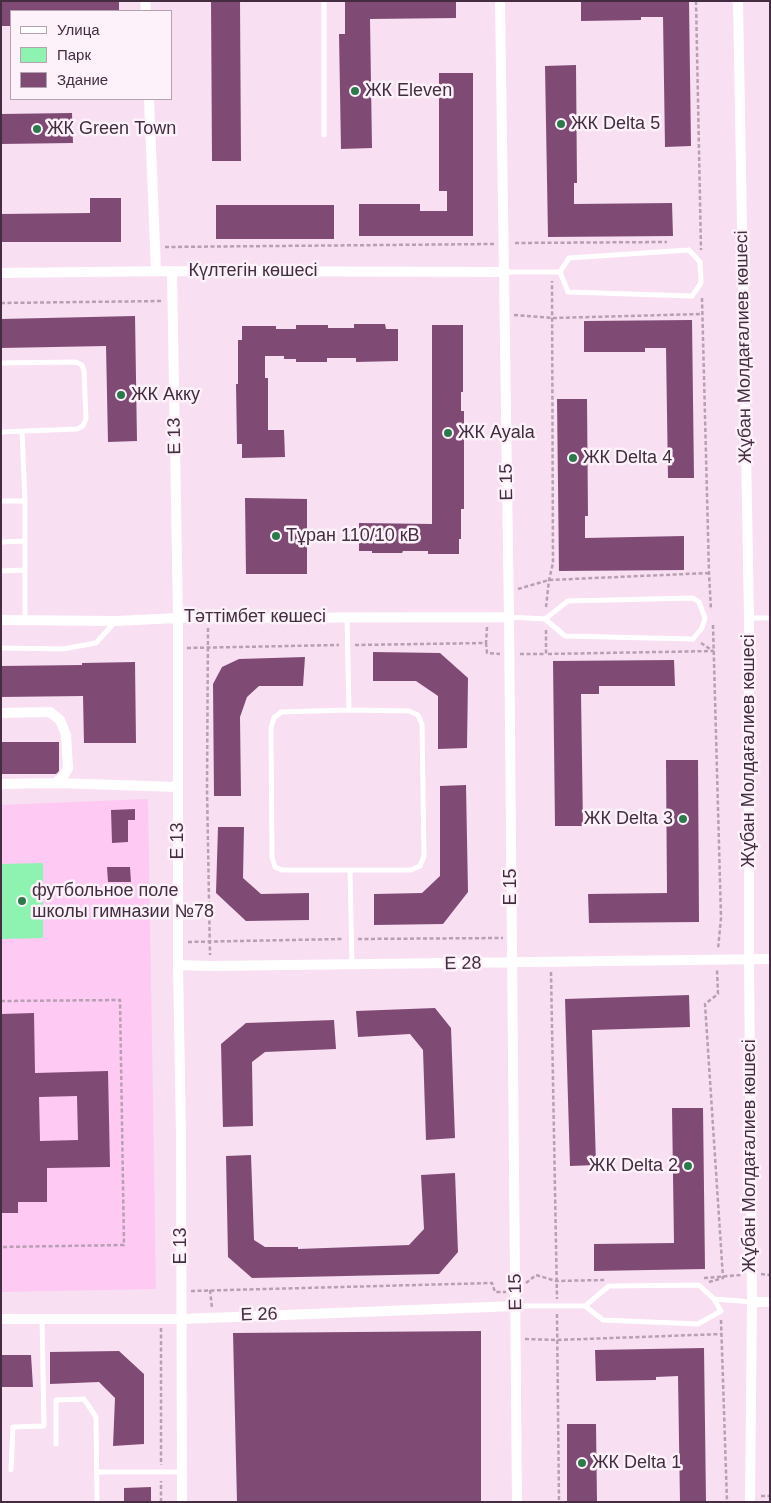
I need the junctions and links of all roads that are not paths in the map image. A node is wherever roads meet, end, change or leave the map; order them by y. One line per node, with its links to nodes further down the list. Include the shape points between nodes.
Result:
1 (324, 1): 5 (lane)
2 (500, 1): 8 (street, E 15)
3 (738, 1): 23 (street, Жұбан Молдағалиев көшесі)
4 (149, 100): 6 (street)
5 (324, 135)
6 (156, 271): 7 (street, Күлтегін көшесі); 10 (street, Күлтегін көшесі)
7 (172, 271): 8 (street, Күлтегін көшесі); 22 (street, E 13)
8 (504, 272): 9 (lane); 21 (street, E 15)
9 (560, 272): 9 (lane, via 568,292 692,296 701,283 700,262 689,250 569,258)
10 (1, 273)
11 (1, 363): 13 (lane, via 76,362 84,371 86,419 83,426)
12 (1, 432): 13 (lane)
13 (22, 432): 15 (lane)
14 (1, 501): 15 (lane)
15 (25, 501): 16 (lane)
16 (24, 541): 17 (lane); 18 (lane)
17 (1, 542)
18 (24, 570): 19 (lane); 27 (lane)
19 (1, 571)
20 (347, 617): 21 (street, Тәттімбет көшесі); 22 (street, Тәттімбет көшесі); 30 (lane)
21 (509, 617): 25 (lane); 38 (street, E 15)
22 (178, 618): 28 (street, Тәттімбет көшесі); 34 (street, E 13)
23 (749, 618): 24 (lane); 37 (street, Жұбан Молдағалиев көшесі)
24 (770, 618)
25 (545, 619): 25 (lane, via 565,636 693,639 702,628 704,618 699,602 693,598 568,601)
26 (1, 620): 27 (street, Тәттімбет көшесі)
27 (25, 620): 28 (street, Тәттімбет көшесі)
28 (116, 621): 29 (lane, via 96,643 63,649)
29 (1, 648)
30 (349, 710): 35 (lane, via 409,711 418,715 422,724 424,856 420,866 411,870); 35 (lane, via 281,712 274,718 271,728 272,857 275,867 282,870)
31 (1, 713): 32 (street, via 50,712 60,720 66,735 68,768)
32 (55, 782): 33 (street); 34 (street)
33 (1, 784)
34 (178, 787): 39 (street, E 13)
35 (350, 871): 40 (lane)
36 (770, 959): 37 (street, E 28)
37 (748, 960): 38 (street, E 28); 42 (street, Жұбан Молдағалиев көшесі)
38 (512, 963): 40 (street, E 28); 44 (street, E 15)
39 (178, 965): 40 (street, E 28); 48 (street, E 13)
40 (352, 965)
41 (714, 1299): 42 (lane); 45 (lane, via 699,1285 609,1286); 45 (lane, via 721,1311 698,1324 603,1320)
42 (752, 1302): 43 (street); 56 (street, Жұбан Молдағалиев көшесі)
43 (770, 1302)
44 (516, 1306): 45 (lane); 48 (street, E 26); 55 (street, E 15)
45 (585, 1306)
46 (1, 1319): 47 (street, E 26)
47 (42, 1319): 48 (street, E 26); 50 (lane, via 44,1426 13,1427)
48 (182, 1319): 52 (street, E 13)
49 (56, 1444): 51 (lane, via 56,1400 84,1399 96,1417)
50 (11, 1470)
51 (97, 1472): 52 (lane); 53 (lane)
52 (182, 1472): 54 (street, E 13)
53 (97, 1502)
54 (182, 1502)
55 (517, 1502)
56 (750, 1502)

